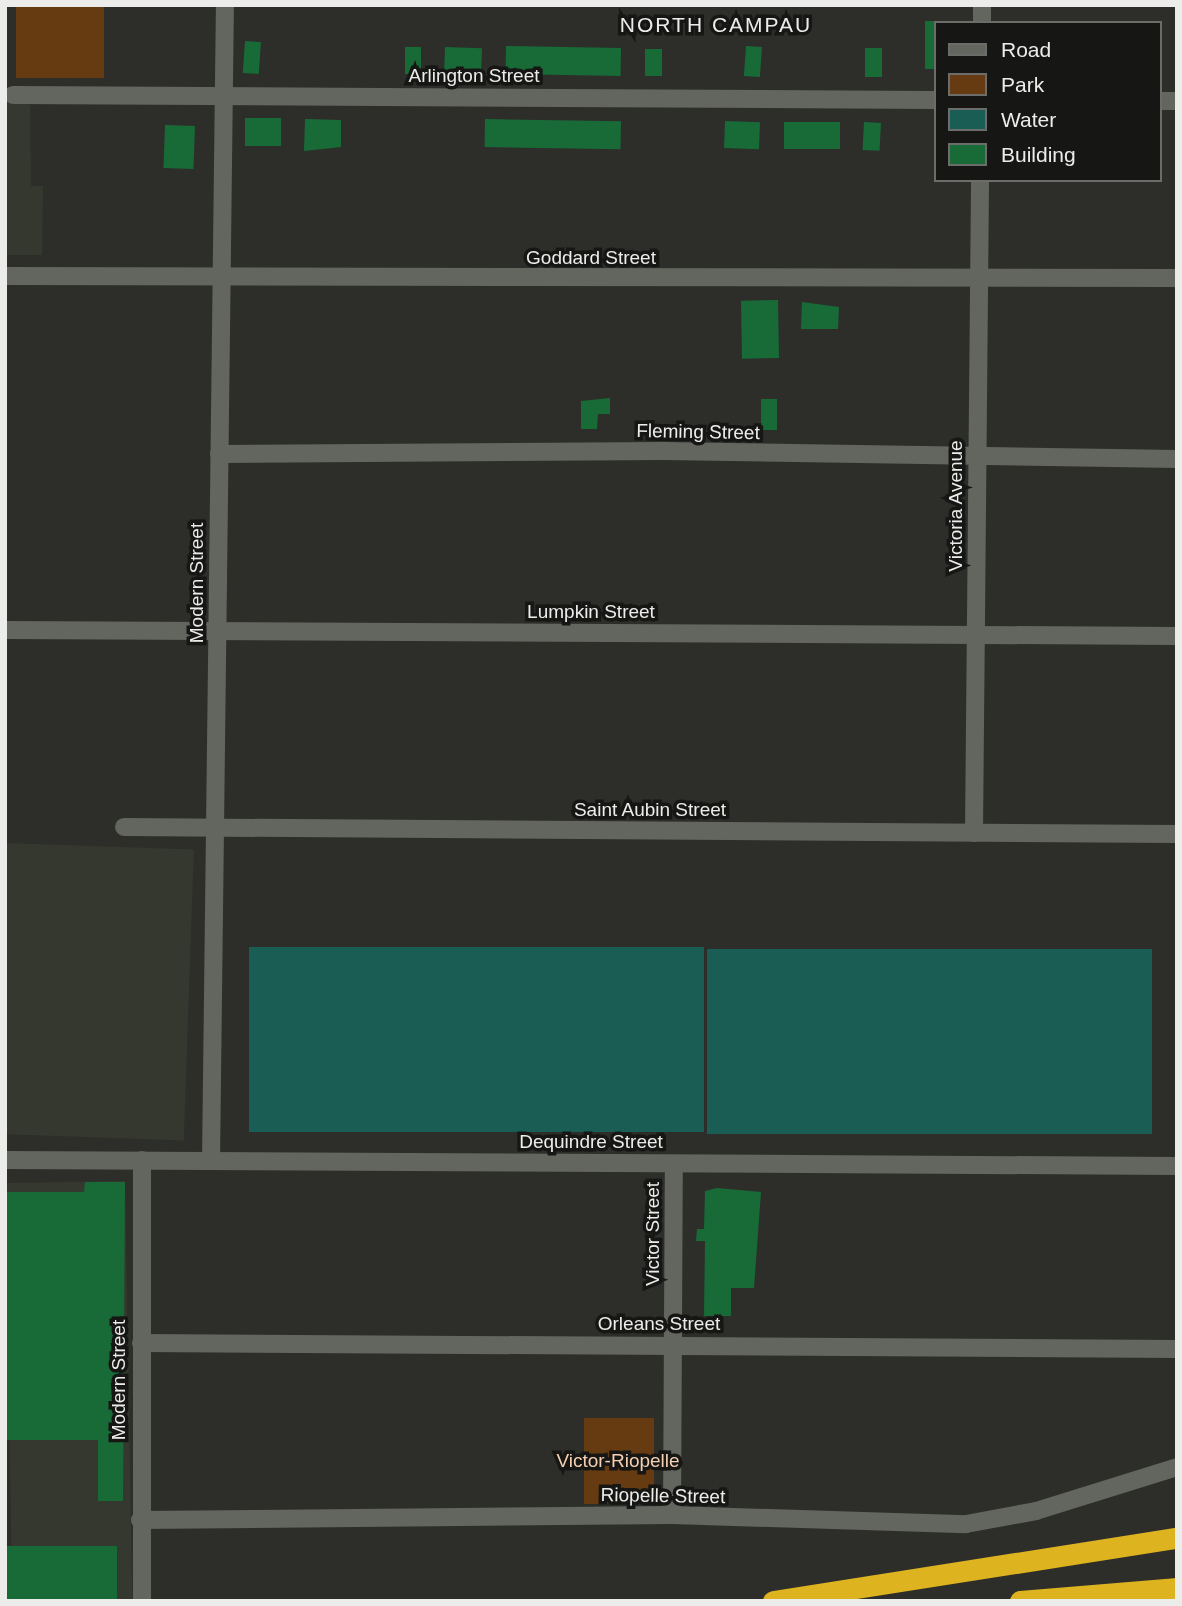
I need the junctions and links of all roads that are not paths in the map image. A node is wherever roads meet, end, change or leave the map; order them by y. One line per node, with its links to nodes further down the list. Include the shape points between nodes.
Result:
1 (225, 5): 3 (street, Modern Street)
2 (13, 95): 3 (street, Arlington Street)
3 (224, 96): 4 (street, Arlington Street); 7 (street, Modern Street)
4 (934, 100)
5 (980, 182): 9 (street, Victoria Avenue)
6 (5, 276): 7 (street, Goddard Street)
7 (221, 277): 9 (street, Goddard Street); 10 (street, Modern Street)
8 (1177, 278): 9 (street, Goddard Street)
9 (979, 281): 11 (street, Victoria Avenue)
10 (219, 454): 11 (street, Fleming Street, via 664,451); 14 (street, Modern Street)
11 (977, 458): 12 (street, Fleming Street); 15 (street, Victoria Avenue)
12 (1177, 459)
13 (5, 630): 14 (street, Lumpkin Street)
14 (218, 631): 15 (street, Lumpkin Street); 18 (street, Modern Street)
15 (976, 635): 16 (street, Lumpkin Street); 19 (street, Victoria Avenue)
16 (1177, 636)
17 (124, 827): 18 (street, Saint Aubin Street)
18 (216, 828): 19 (street, Saint Aubin Street); 23 (street, Modern Street)
19 (974, 833): 20 (street, Saint Aubin Street)
20 (1177, 834)
21 (5, 1160): 22 (street, Dequindre Street)
22 (142, 1160): 23 (street, Dequindre Street); 26 (street, Modern Street)
23 (211, 1161): 24 (street, Dequindre Street)
24 (674, 1164): 25 (street, Dequindre Street); 27 (street, Victor Street)
25 (1177, 1166)
26 (141, 1343): 27 (street, Orleans Street); 31 (street, Modern Street)
27 (673, 1345): 28 (street, Orleans Street); 30 (street, Victor Street)
28 (1177, 1349)
29 (1177, 1467): 30 (street, Riopelle Street, via 1036,1511 967,1524)
30 (672, 1515): 31 (street, Riopelle Street)
31 (140, 1520): 36 (street, Modern Street)
32 (1177, 1525): 34 (highway)
33 (1177, 1538): 34 (highway)
34 (1045, 1557): 37 (highway)
35 (1177, 1588): 38 (highway)
36 (142, 1601)
37 (773, 1601)
38 (1020, 1601)

